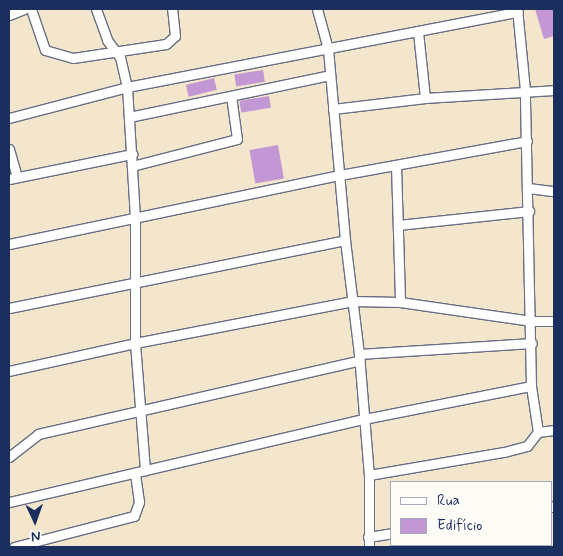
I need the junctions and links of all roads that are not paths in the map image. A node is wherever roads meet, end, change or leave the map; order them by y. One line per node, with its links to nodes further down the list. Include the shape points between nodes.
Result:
1 (24, 9): 7 (street)
2 (31, 9): 10 (street, via 43,46 51,54 87,58)
3 (96, 9): 10 (street, via 106,40)
4 (172, 9): 10 (street, via 175,27 172,40 158,47)
5 (317, 9): 9 (street)
6 (518, 10): 8 (street); 13 (street)
7 (9, 15)
8 (418, 32): 9 (street); 16 (street)
9 (328, 49): 11 (street); 12 (street)
10 (116, 53): 12 (street, via 120,57)
11 (330, 75): 15 (street); 17 (street)
12 (127, 87): 18 (street); 19 (street)
13 (526, 90): 14 (street); 16 (street); 20 (street)
14 (554, 90)
15 (231, 96): 18 (street); 24 (street, via 237,139)
16 (425, 98): 17 (street)
17 (333, 109): 25 (street)
18 (129, 117): 22 (street)
19 (9, 118)
20 (527, 141): 23 (street); 27 (street)
21 (9, 150): 26 (street)
22 (132, 154): 24 (street); 26 (street)
23 (396, 165): 25 (street); 31 (street)
24 (132, 166): 30 (street)
25 (340, 175): 30 (street); 32 (street)
26 (13, 178)
27 (528, 188): 28 (street); 29 (street)
28 (554, 191)
29 (529, 212): 31 (street); 38 (street)
30 (135, 217): 33 (street); 34 (street)
31 (398, 225): 36 (street)
32 (345, 240): 34 (street); 35 (street)
33 (9, 244)
34 (136, 282): 37 (street); 40 (street)
35 (354, 301): 36 (street); 40 (street); 42 (street)
36 (400, 302): 38 (street)
37 (9, 308)
38 (532, 321): 39 (street); 41 (street)
39 (554, 321)
40 (135, 343): 43 (street); 45 (street)
41 (532, 343): 42 (street); 44 (street)
42 (360, 357): 45 (street); 46 (street)
43 (9, 371)
44 (531, 386): 46 (street); 48 (street)
45 (139, 412): 49 (street, via 38,434); 50 (street)
46 (364, 418): 50 (street); 51 (street)
47 (554, 430): 48 (street)
48 (538, 432): 51 (street, via 527,446 504,452)
49 (9, 457)
50 (140, 472): 52 (street); 55 (street, via 139,502 134,516)
51 (369, 475): 54 (street)
52 (9, 502)
53 (390, 533): 54 (street)
54 (368, 537): 56 (street)
55 (14, 547)
56 (369, 547)

